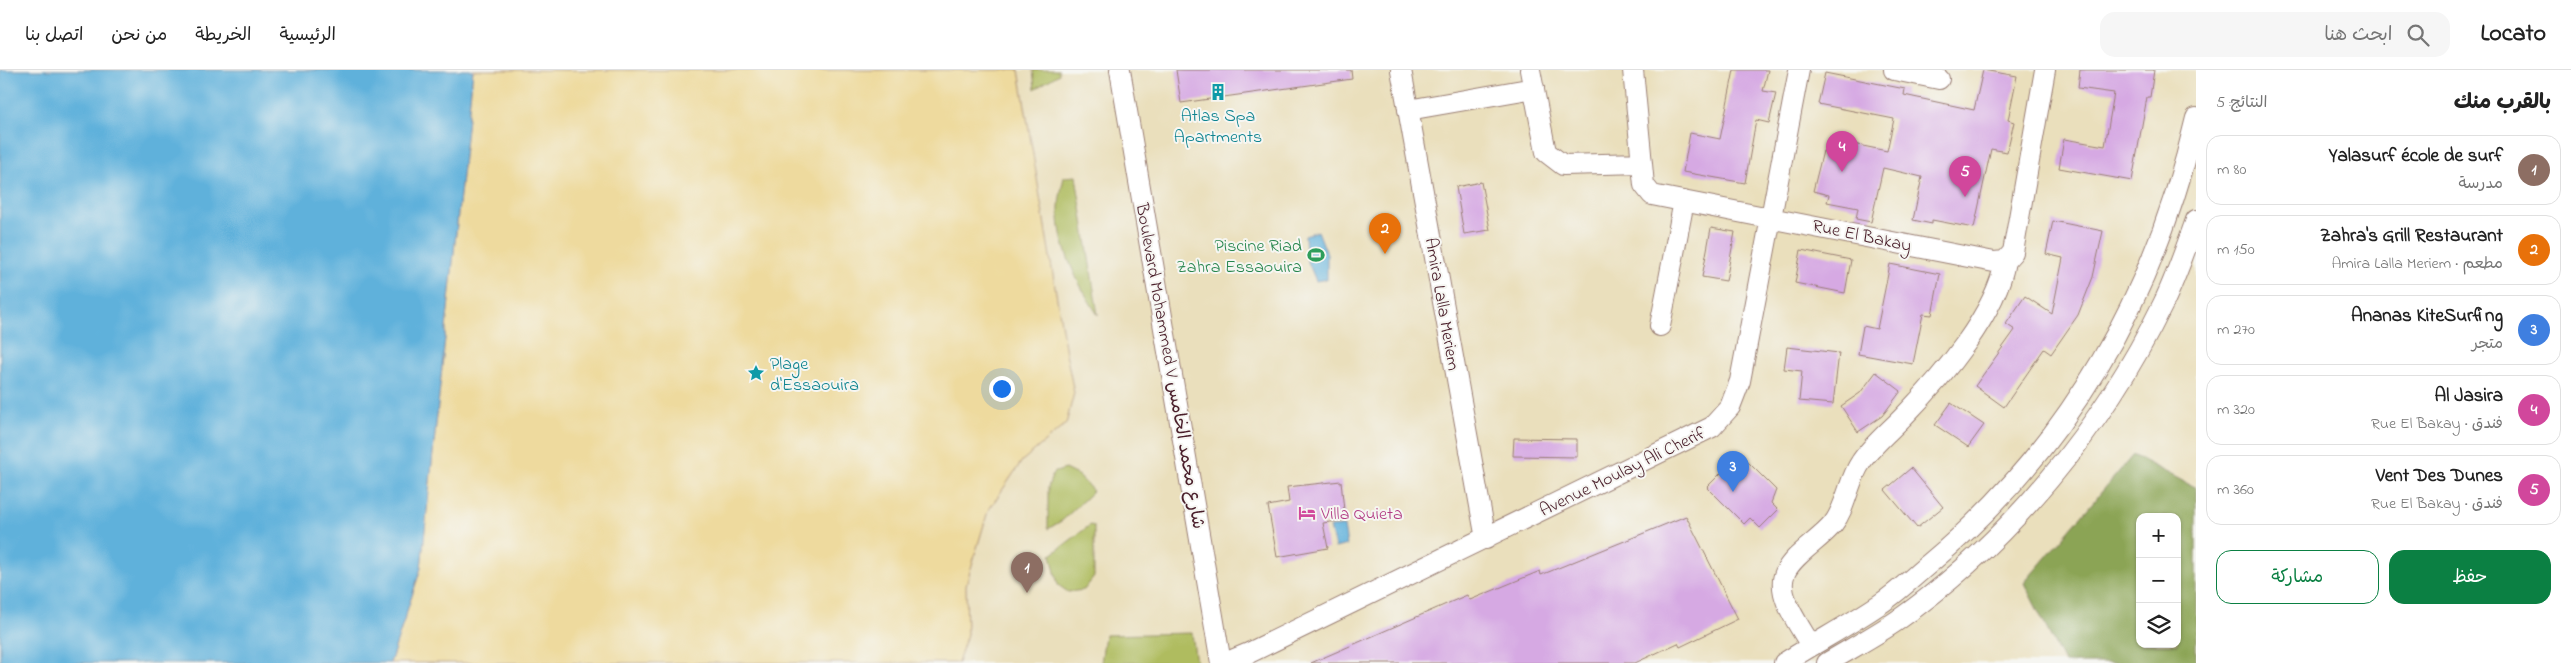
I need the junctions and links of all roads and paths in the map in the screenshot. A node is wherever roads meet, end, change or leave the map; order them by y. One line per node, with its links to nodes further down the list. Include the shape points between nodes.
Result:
1 (1120, 70): 19 (street, Boulevard Mohammed V شارع محمد الخامس)
2 (1401, 70): 9 (street, Amira Lalla Meriem)
3 (1633, 70): 11 (street, Rue El Bakay)
4 (1799, 70): 13 (street, Avenue Moulay Ali Cherif)
5 (1894, 70): 8 (street)
6 (2045, 70): 15 (street, via 2013,252)
7 (1532, 79): 9 (street); 11 (street, via 1546,152 1555,161 1563,165)
8 (1939, 79)
9 (1408, 110): 17 (street, Amira Lalla Meriem)
10 (2196, 118): 18 (street, via 2157,249 2139,291 2090,380 2040,452 1988,511 1944,551 1881,603)
11 (1642, 163): 12 (street, Rue El Bakay, via 1644,185 1652,195)
12 (1684, 201): 13 (street, Rue El Bakay); 16 (street)
13 (1773, 217): 15 (street, Rue El Bakay, via 1994,262); 17 (street, Avenue Moulay Ali Cherif, via 1740,381 1730,407 1712,428)
14 (2196, 220): 21 (street, via 2163,303 2139,348 2112,394 2060,466 2007,526 1962,568 1898,620)
15 (2004, 261): 18 (street, via 2002,277 1969,339 1918,402 1862,461 1850,480 1844,502 1833,523 1785,573 1784,594)
16 (1660, 326)
17 (1486, 539): 19 (street, Avenue Moulay Ali Cherif, via 1250,654)
18 (1811, 646): 20 (street)
19 (1223, 663)
20 (1784, 663)
21 (1827, 663)

